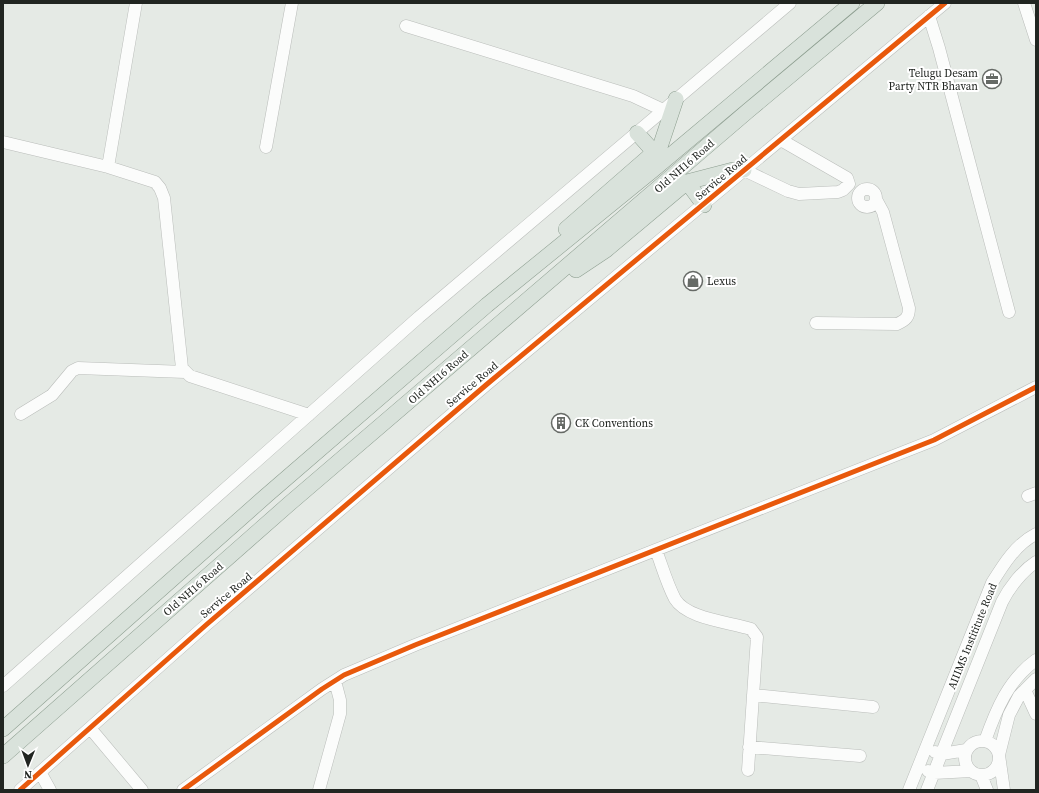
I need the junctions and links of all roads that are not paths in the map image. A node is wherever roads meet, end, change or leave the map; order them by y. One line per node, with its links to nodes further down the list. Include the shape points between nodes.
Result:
1 (136, 3): 18 (street)
2 (292, 3): 16 (street)
3 (790, 3): 11 (street)
4 (852, 3): 23 (main road, Old NH16 Road, via 660,165)
5 (878, 3): 24 (main road, Old NH16 Road)
6 (945, 3): 8 (street, Service Road)
7 (1024, 3): 10 (street)
8 (929, 16): 14 (street, Service Road); 25 (street)
9 (406, 26): 12 (street, via 633,96)
10 (1036, 40)
11 (676, 99): 12 (street); 17 (main road, via 660,147)
12 (663, 110): 13 (street)
13 (637, 133): 17 (main road); 30 (street)
14 (781, 140): 19 (street, Service Road); 21 (street, via 847,178)
15 (3, 142): 18 (street)
16 (266, 147)
17 (654, 152): 23 (main road, via 574,221)
18 (108, 167): 27 (street, via 155,182 164,198 174,304 182,368)
19 (744, 170): 20 (main road, via 733,170); 21 (street, via 799,194 838,192); 22 (street, Service Road)
20 (687, 182): 22 (main road); 24 (main road, via 606,250)
21 (849, 184): 26 (street, via 860,190 858,199 862,206 871,206 877,201 885,220 909,316 897,324)
22 (704, 205): 45 (street, Service Road, via 474,396 206,625)
23 (487, 305): 44 (main road, Old NH16 Road)
24 (520, 305): 52 (main road, Old NH16 Road)
25 (1008, 312)
26 (816, 323)
27 (185, 372): 29 (street, via 78,368 72,371 52,395); 30 (street, via 190,376)
28 (1036, 387): 32 (street, via 934,440)
29 (21, 414)
30 (309, 414): 39 (street)
31 (1035, 535): 34 (street, AIIIMS Instititute Road, via 1022,543)
32 (656, 550): 38 (street, via 415,645); 41 (street, via 676,600 685,609 700,616 751,629 757,638)
33 (1036, 562): 35 (street, AIIIMS Instititute Road, via 1028,567)
34 (992, 583): 35 (street); 48 (street, AIIIMS Instititute Road)
35 (1008, 591): 50 (street, AIIIMS Instititute Road)
36 (1036, 660): 46 (street, via 1009,687)
37 (1036, 679): 40 (street)
38 (335, 681): 62 (street); 63 (street, via 340,700 340,714)
39 (3, 686)
40 (1025, 690): 43 (street); 51 (street, via 1009,715)
41 (753, 696): 42 (street); 47 (street)
42 (873, 707)
43 (1036, 714)
44 (3, 728)
45 (90, 728): 56 (street, Service Road); 61 (street)
46 (985, 741): 49 (street, via 974,742); 51 (street, via 995,747)
47 (750, 747): 53 (street); 55 (street)
48 (927, 749): 50 (street); 54 (street, AIIIMS Instititute Road)
49 (966, 750): 50 (street); 58 (street, via 965,761)
50 (942, 754): 57 (street, AIIIMS Instititute Road)
51 (999, 755): 58 (street, via 996,768 992,772); 67 (street)
52 (3, 756)
53 (860, 756)
54 (919, 768): 57 (street); 64 (street, AIIIMS Instititute Road)
55 (748, 770)
56 (40, 772): 59 (street, Service Road); 60 (street)
57 (934, 773): 58 (street); 65 (street, AIIIMS Instititute Road)
58 (976, 773): 66 (street)
59 (20, 790)
60 (50, 790)
61 (142, 790)
62 (183, 790)
63 (318, 790)
64 (909, 790)
65 (926, 790)
66 (987, 790)
67 (1004, 790)

